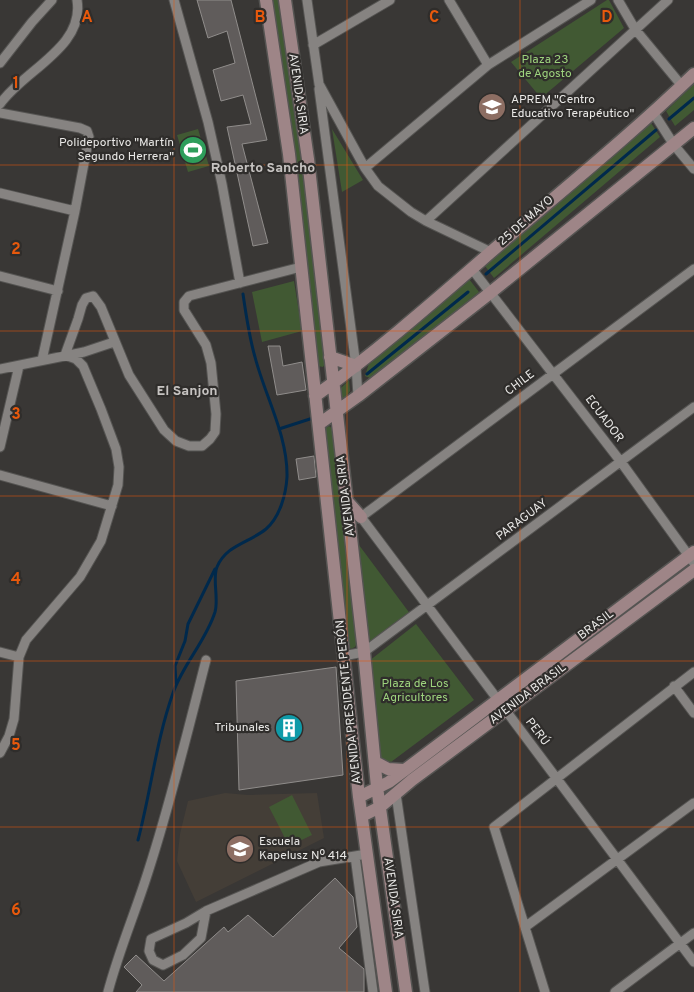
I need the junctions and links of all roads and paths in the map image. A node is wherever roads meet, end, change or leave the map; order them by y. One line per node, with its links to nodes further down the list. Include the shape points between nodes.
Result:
1 (52, 0): 14 (street)
2 (77, 0): 19 (street, via 79,11 74,30 62,47 15,86)
3 (174, 0): 34 (street, via 210,131)
4 (266, 0): 30 (main road, AVENIDA SIRIA)
5 (285, 0): 39 (main road, AVENIDA SIRIA, via 308,159)
6 (307, 0): 13 (street)
7 (390, 0): 13 (street)
8 (449, 0): 15 (street)
9 (591, 0): 15 (street)
10 (618, 0): 12 (street)
11 (668, 0): 12 (street)
12 (635, 29): 18 (street); 28 (street)
13 (313, 45): 17 (street)
14 (0, 63)
15 (488, 65): 24 (street)
16 (694, 74): 18 (main road, 25 DE MAYO)
17 (318, 84): 24 (street); 42 (street)
18 (682, 86): 21 (main road, 25 DE MAYO)
19 (0, 104)
20 (0, 113): 27 (street, via 87,131 89,137)
21 (655, 116): 23 (street); 29 (main road, 25 DE MAYO)
22 (694, 128): 23 (main road)
23 (674, 144): 25 (street); 35 (main road)
24 (364, 168): 28 (street, via 394,200)
25 (694, 169)
26 (0, 193): 27 (street)
27 (75, 211): 36 (street)
28 (426, 221): 29 (street)
29 (491, 252): 32 (main road, 25 DE MAYO)
30 (301, 267): 34 (street); 46 (main road, AVENIDA SIRIA)
31 (694, 269): 44 (street, CHILE)
32 (474, 273): 35 (street, ECUADOR); 42 (main road, 25 DE MAYO)
33 (0, 276): 36 (street)
34 (240, 283): 37 (street, via 189,296 184,302 184,310 206,345 211,363 215,432 202,446 189,446 164,430 129,375)
35 (488, 290): 44 (street, ECUADOR); 47 (main road)
36 (58, 291): 40 (street)
37 (114, 342): 38 (street); 38 (street, via 94,296 86,298)
38 (65, 356): 40 (street); 55 (street, via 76,359 83,366 116,449 118,485)
39 (330, 357): 42 (main road); 45 (main road, AVENIDA SIRIA)
40 (42, 360): 41 (street)
41 (19, 366): 43 (street); 51 (street)
42 (356, 366): 45 (main road, 25 DE MAYO); 47 (street)
43 (0, 369)
44 (554, 374): 52 (street, ECUADOR); 56 (street, CHILE)
45 (332, 384): 46 (main road, 25 DE MAYO); 49 (main road, AVENIDA SIRIA)
46 (315, 396): 50 (main road, AVENIDA SIRIA)
47 (358, 396): 49 (main road)
48 (694, 407): 52 (street, PARAGUAY)
49 (336, 412): 50 (main road); 54 (main road, AVENIDA SIRIA)
50 (318, 418): 62 (main road, AVENIDA PRESIDENTE PERÓN)
51 (0, 447)
52 (621, 462): 57 (street, ECUADOR); 59 (street, PARAGUAY)
53 (0, 475): 55 (street)
54 (346, 500): 56 (main road); 61 (main road, AVENIDA SIRIA)
55 (112, 506): 63 (street, via 101,541 80,577 30,635)
56 (361, 517): 59 (street, PERÚ)
57 (692, 557): 67 (main road, BRASIL)
58 (694, 570): 68 (main road, AVENIDA BRASIL)
59 (427, 607): 61 (street, PARAGUAY); 67 (street, PERÚ)
60 (0, 652): 63 (street)
61 (364, 652): 62 (street); 71 (main road, AVENIDA SIRIA)
62 (343, 656): 76 (main road, AVENIDA PRESIDENTE PERÓN)
63 (19, 657): 70 (street, via 14,719)
64 (206, 660): 87 (street, via 149,870 118,954)
65 (694, 672): 66 (street)
66 (674, 686): 69 (street); 73 (street)
67 (497, 700): 68 (street, PERÚ); 72 (main road, AVENIDA BRASIL)
68 (506, 711): 73 (street, PERÚ); 75 (main road, AVENIDA BRASIL)
69 (694, 713)
70 (0, 753)
71 (375, 762): 72 (main road, via 388,769); 74 (main road, AVENIDA SIRIA)
72 (404, 770): 74 (main road, AVENIDA BRASIL)
73 (556, 778): 81 (street, PERÚ); 83 (street, via 494,827)
74 (377, 787): 76 (main road, AVENIDA BRASIL); 78 (main road, AVENIDA SIRIA)
75 (396, 794): 78 (main road, AVENIDA BRASIL); 91 (street)
76 (359, 797): 79 (main road, AVENIDA PRESIDENTE PERÓN)
77 (694, 803): 81 (street)
78 (380, 807): 79 (main road, AVENIDA BRASIL); 90 (main road, AVENIDA SIRIA)
79 (362, 816): 80 (main road, AVENIDA PRESIDENTE PERÓN)
80 (361, 855): 82 (street, via 319,862); 88 (street); 89 (main road, AVENIDA PRESIDENTE PERÓN)
81 (617, 860): 83 (street); 85 (street, PERÚ)
82 (206, 911): 82 (street, via 201,938 183,955 163,965 153,960 149,951 151,939)
83 (524, 927): 92 (street)
84 (694, 933): 85 (street)
85 (680, 944): 86 (street, PERÚ); 93 (street)
86 (694, 962)
87 (108, 992)
88 (373, 992)
89 (386, 992)
90 (406, 992)
91 (426, 992)
92 (545, 992)
93 (615, 992)

